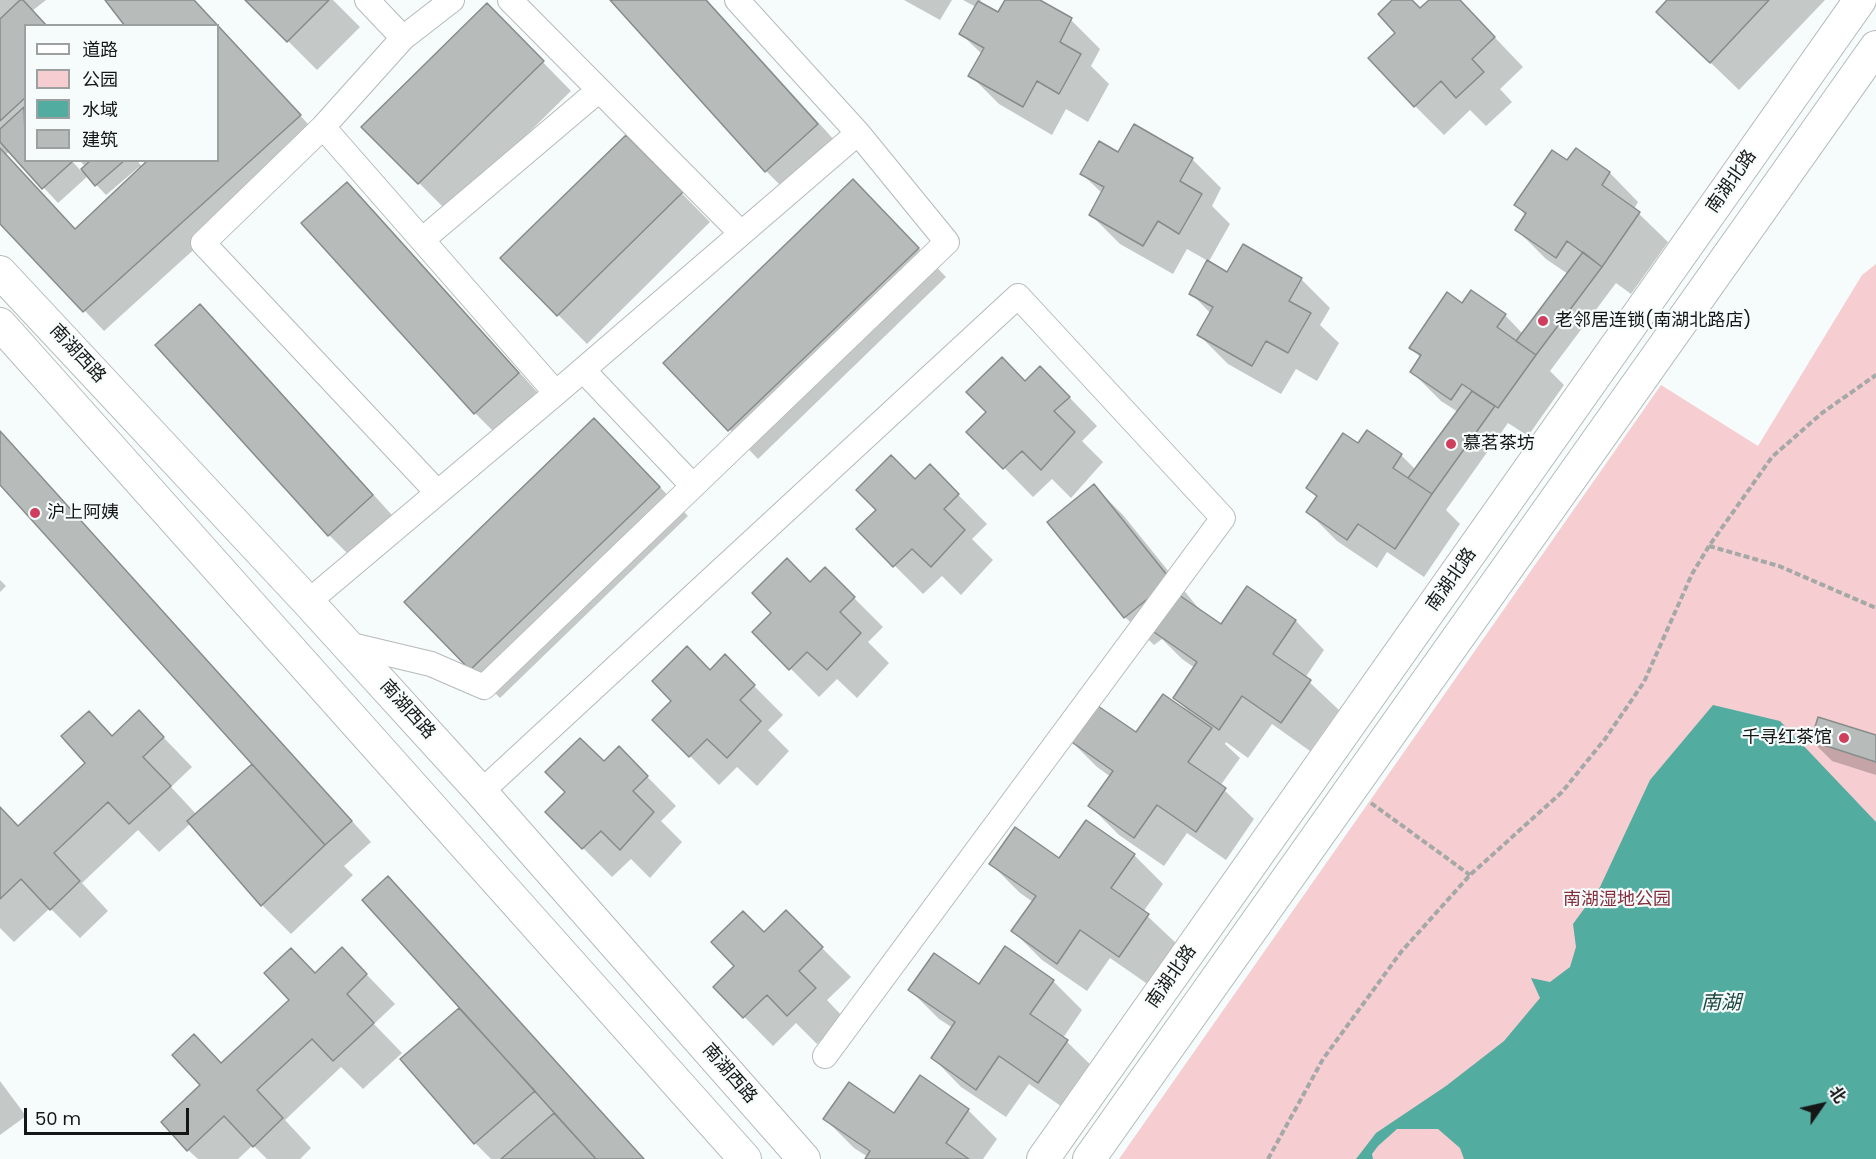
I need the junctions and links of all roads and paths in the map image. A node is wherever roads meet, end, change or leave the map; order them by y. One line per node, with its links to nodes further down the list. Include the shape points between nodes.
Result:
1 (367, 0): 6 (street)
2 (452, 0): 6 (street)
3 (510, 0): 8 (street)
4 (736, 0): 10 (street)
5 (1860, 0): 30 (main road, 南湖北路)
6 (403, 38): 9 (street)
7 (1876, 47): 24 (main road, 南湖北路)
8 (599, 90): 11 (street); 12 (street)
9 (323, 127): 12 (street); 19 (street, via 203,243)
10 (858, 133): 11 (street); 18 (street, via 947,243)
11 (741, 233): 15 (street)
12 (422, 240): 17 (street)
13 (0, 272): 21 (main road, 南湖西路)
14 (0, 324): 28 (main road, 南湖西路)
15 (583, 370): 17 (street); 18 (street)
16 (1876, 375): 20 (path, via 1822,413 1772,457)
17 (556, 393): 19 (street)
18 (693, 486): 23 (street, via 484,687 431,664)
19 (437, 492): 21 (street)
20 (1708, 546): 22 (path, via 1779,566); 26 (path, via 1644,682 1605,740 1562,792)
21 (308, 602): 23 (main road, 南湖西路)
22 (1876, 608)
23 (347, 644): 25 (main road, 南湖西路)
24 (1350, 788): 26 (path); 31 (main road, 南湖北路)
25 (482, 792): 27 (street, via 1018,296 1222,518); 29 (main road, 南湖西路)
26 (1470, 875): 32 (path, via 1401,952 1323,1059)
27 (825, 1056)
28 (745, 1159)
29 (804, 1159)
30 (1043, 1159)
31 (1089, 1159)
32 (1268, 1159)

